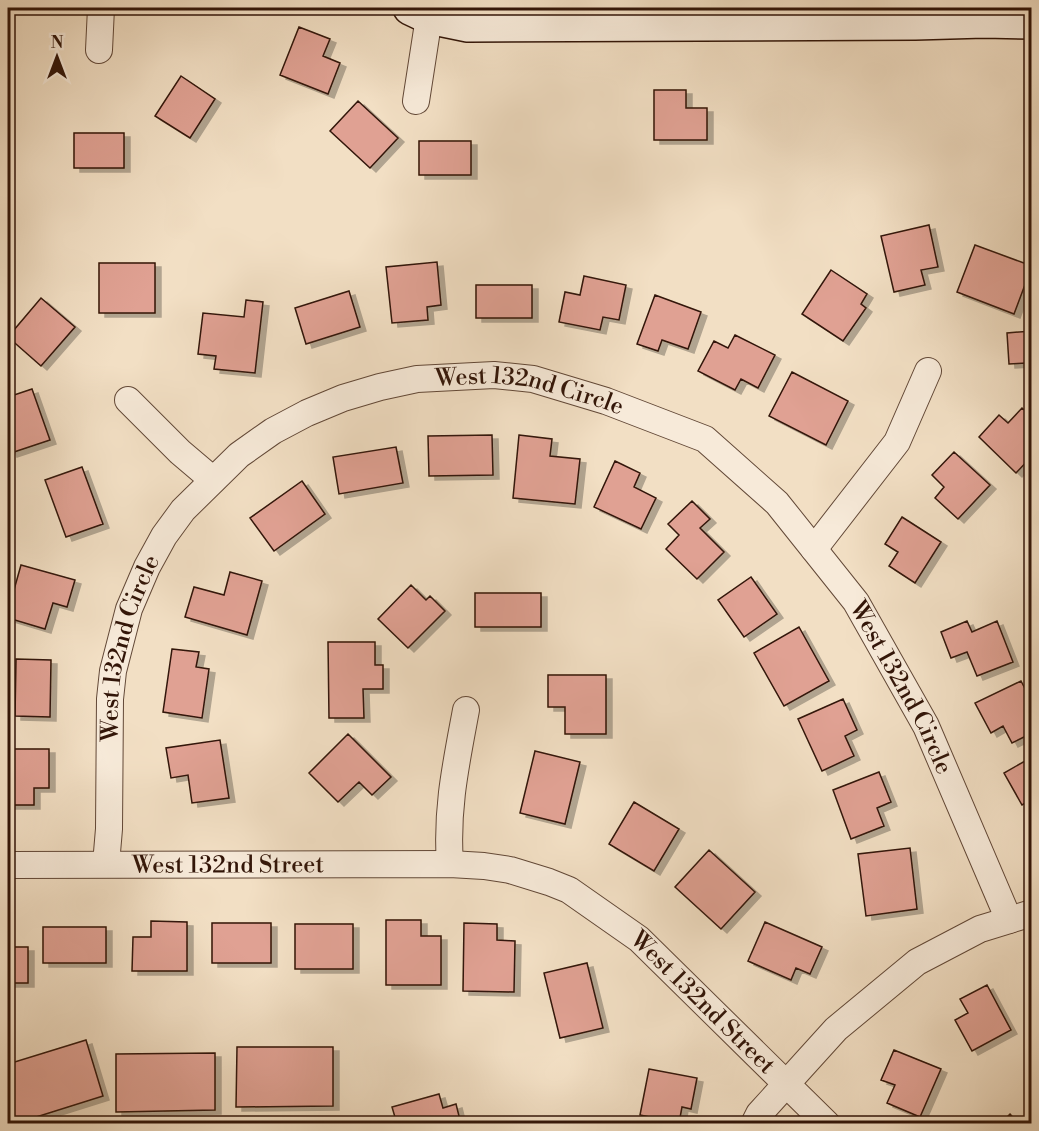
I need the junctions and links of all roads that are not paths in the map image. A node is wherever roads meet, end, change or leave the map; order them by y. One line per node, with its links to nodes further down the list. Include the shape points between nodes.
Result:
1 (100, 8): 6 (street)
2 (420, 12): 4 (street, via 468,26); 7 (street)
3 (984, 14): 4 (street, via 903,23); 5 (street)
4 (679, 16)
5 (1032, 22)
6 (99, 50)
7 (416, 101)
8 (928, 371): 11 (street, via 897,442)
9 (128, 400): 10 (street)
10 (213, 480): 11 (street, West 132nd Circle, via 273,431 343,398 417,379 495,375 533,379 606,401 705,439 777,503); 13 (street, West 132nd Circle, via 164,536 129,609 120,639 110,699 110,828)
11 (814, 549): 16 (street, West 132nd Circle, via 856,602 926,726)
12 (466, 710): 14 (street, via 449,810)
13 (106, 864): 14 (street, West 132nd Street); 15 (street, West 132nd Street)
14 (450, 864): 17 (street, West 132nd Street, via 510,870 569,890 639,939)
15 (8, 865)
16 (1020, 916): 17 (street, West 132nd Street, via 980,929 917,962 836,1029)
17 (787, 1083): 18 (street, via 759,1113); 19 (street, West 132nd Street)
18 (754, 1124)
19 (827, 1124)

